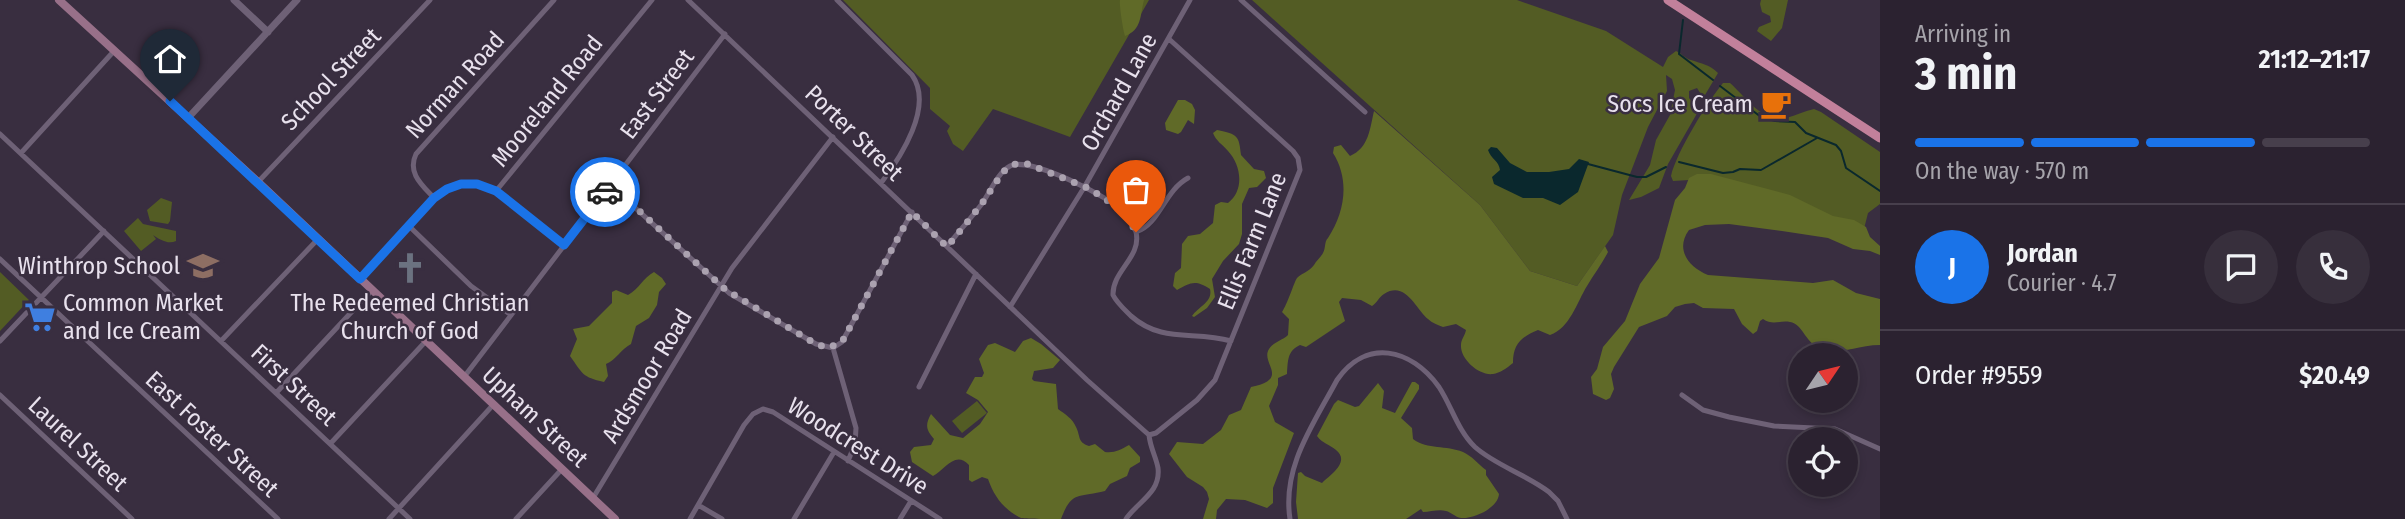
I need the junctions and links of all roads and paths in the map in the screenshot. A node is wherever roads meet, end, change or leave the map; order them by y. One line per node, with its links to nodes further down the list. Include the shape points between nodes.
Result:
1 (59, 0): 12 (main road, Upham Street)
2 (234, 0): 13 (street)
3 (297, 0): 13 (street)
4 (430, 0): 24 (street, School Street)
5 (554, 0): 29 (street, Norman Road, via 416,154 414,176)
6 (652, 0): 28 (street, Mooreland Road)
7 (837, 0): 25 (street, via 918,85 919,103 910,136)
8 (1190, 0): 15 (street, Orchard Lane)
9 (1241, 0): 17 (street)
10 (1668, 0): 21 (main road)
11 (689, 1): 14 (street, Porter Street)
12 (70, 4): 16 (main road, Upham Street)
13 (268, 32): 18 (street)
14 (725, 34): 20 (street, Porter Street); 26 (street, East Street)
15 (1169, 39): 27 (street, Orchard Lane); 48 (street, Ellis Farm Lane, via 1293,151 1300,164)
16 (114, 51): 18 (main road, Upham Street); 22 (street)
17 (1365, 112)
18 (188, 118): 24 (main road, Upham Street)
19 (0, 134): 22 (street, First Street)
20 (833, 137): 25 (street, Porter Street); 40 (street, Ardsmoor Road)
21 (1880, 138)
22 (21, 153): 32 (street, First Street)
23 (1188, 177): 33 (street, via 1172,190 1148,226)
24 (258, 182): 34 (main road, Upham Street)
25 (881, 183): 30 (street, Porter Street)
26 (610, 184): 35 (street, East Street); 40 (street)
27 (1085, 186): 33 (street, via 1124,211); 36 (street, via 1028,164 1012,165); 43 (street, Orchard Lane)
28 (496, 191): 29 (street, via 461,184); 35 (street)
29 (434, 198): 31 (street)
30 (912, 212): 36 (street, Porter Street); 49 (street, via 842,342)
31 (408, 226): 39 (street); 44 (street, via 471,286)
32 (104, 231): 42 (street); 46 (street, First Street)
33 (1136, 232): 48 (street, via 1136,250 1113,290 1118,302 1157,332)
34 (318, 239): 39 (main road, Upham Street); 46 (street)
35 (564, 245): 44 (street, East Street)
36 (947, 247): 38 (street, Porter Street)
37 (0, 259): 42 (street, East Foster Street)
38 (976, 274): 43 (street, Porter Street); 51 (street)
39 (360, 279): 41 (main road, Upham Street)
40 (721, 286): 49 (street, via 816,344); 62 (street, Ardsmoor Road)
41 (372, 290): 47 (main road, Upham Street); 52 (street)
42 (41, 297): 45 (street); 67 (street, East Foster Street)
43 (1010, 307): 56 (street, Porter Street)
44 (511, 315): 50 (street, East Street)
45 (0, 341)
46 (221, 341): 52 (street, First Street)
47 (426, 341): 50 (main road, Upham Street); 57 (street)
48 (1231, 341): 56 (street, Ellis Farm Lane, via 1208,389)
49 (833, 348): 60 (street, via 856,428)
50 (464, 377): 55 (main road, Upham Street)
51 (919, 387)
52 (276, 393): 57 (street, First Street)
53 (0, 395): 66 (street, Laurel Street)
54 (1682, 396): 58 (street, via 1703,410 1729,418 1774,426 1831,428)
55 (493, 404): 61 (main road, Upham Street); 65 (street)
56 (1149, 435): 77 (street, via 1157,478 1152,492)
57 (330, 444): 65 (street, First Street)
58 (1880, 449)
59 (834, 452): 60 (street, Woodcrest Drive); 64 (street, Woodcrest Drive, via 773,412 760,410 744,425); 74 (street)
60 (848, 461): 63 (street, Woodcrest Drive)
61 (562, 469): 62 (main road, Upham Street); 70 (street)
62 (593, 498): 71 (main road, Upham Street)
63 (911, 500): 75 (street); 76 (street, Woodcrest Drive)
64 (698, 505): 72 (street, Woodcrest Drive); 73 (street)
65 (399, 509): 68 (street); 69 (street, First Street)
66 (132, 519)
67 (278, 519)
68 (389, 519)
69 (410, 519)
70 (516, 519)
71 (615, 519)
72 (690, 519)
73 (722, 519)
74 (794, 519)
75 (900, 519)
76 (940, 519)
77 (1126, 519)
78 (1290, 519): 79 (street, via 1292,471 1337,380 1357,359 1380,352 1400,356 1427,374 1475,447 1549,492)
79 (1567, 519)

